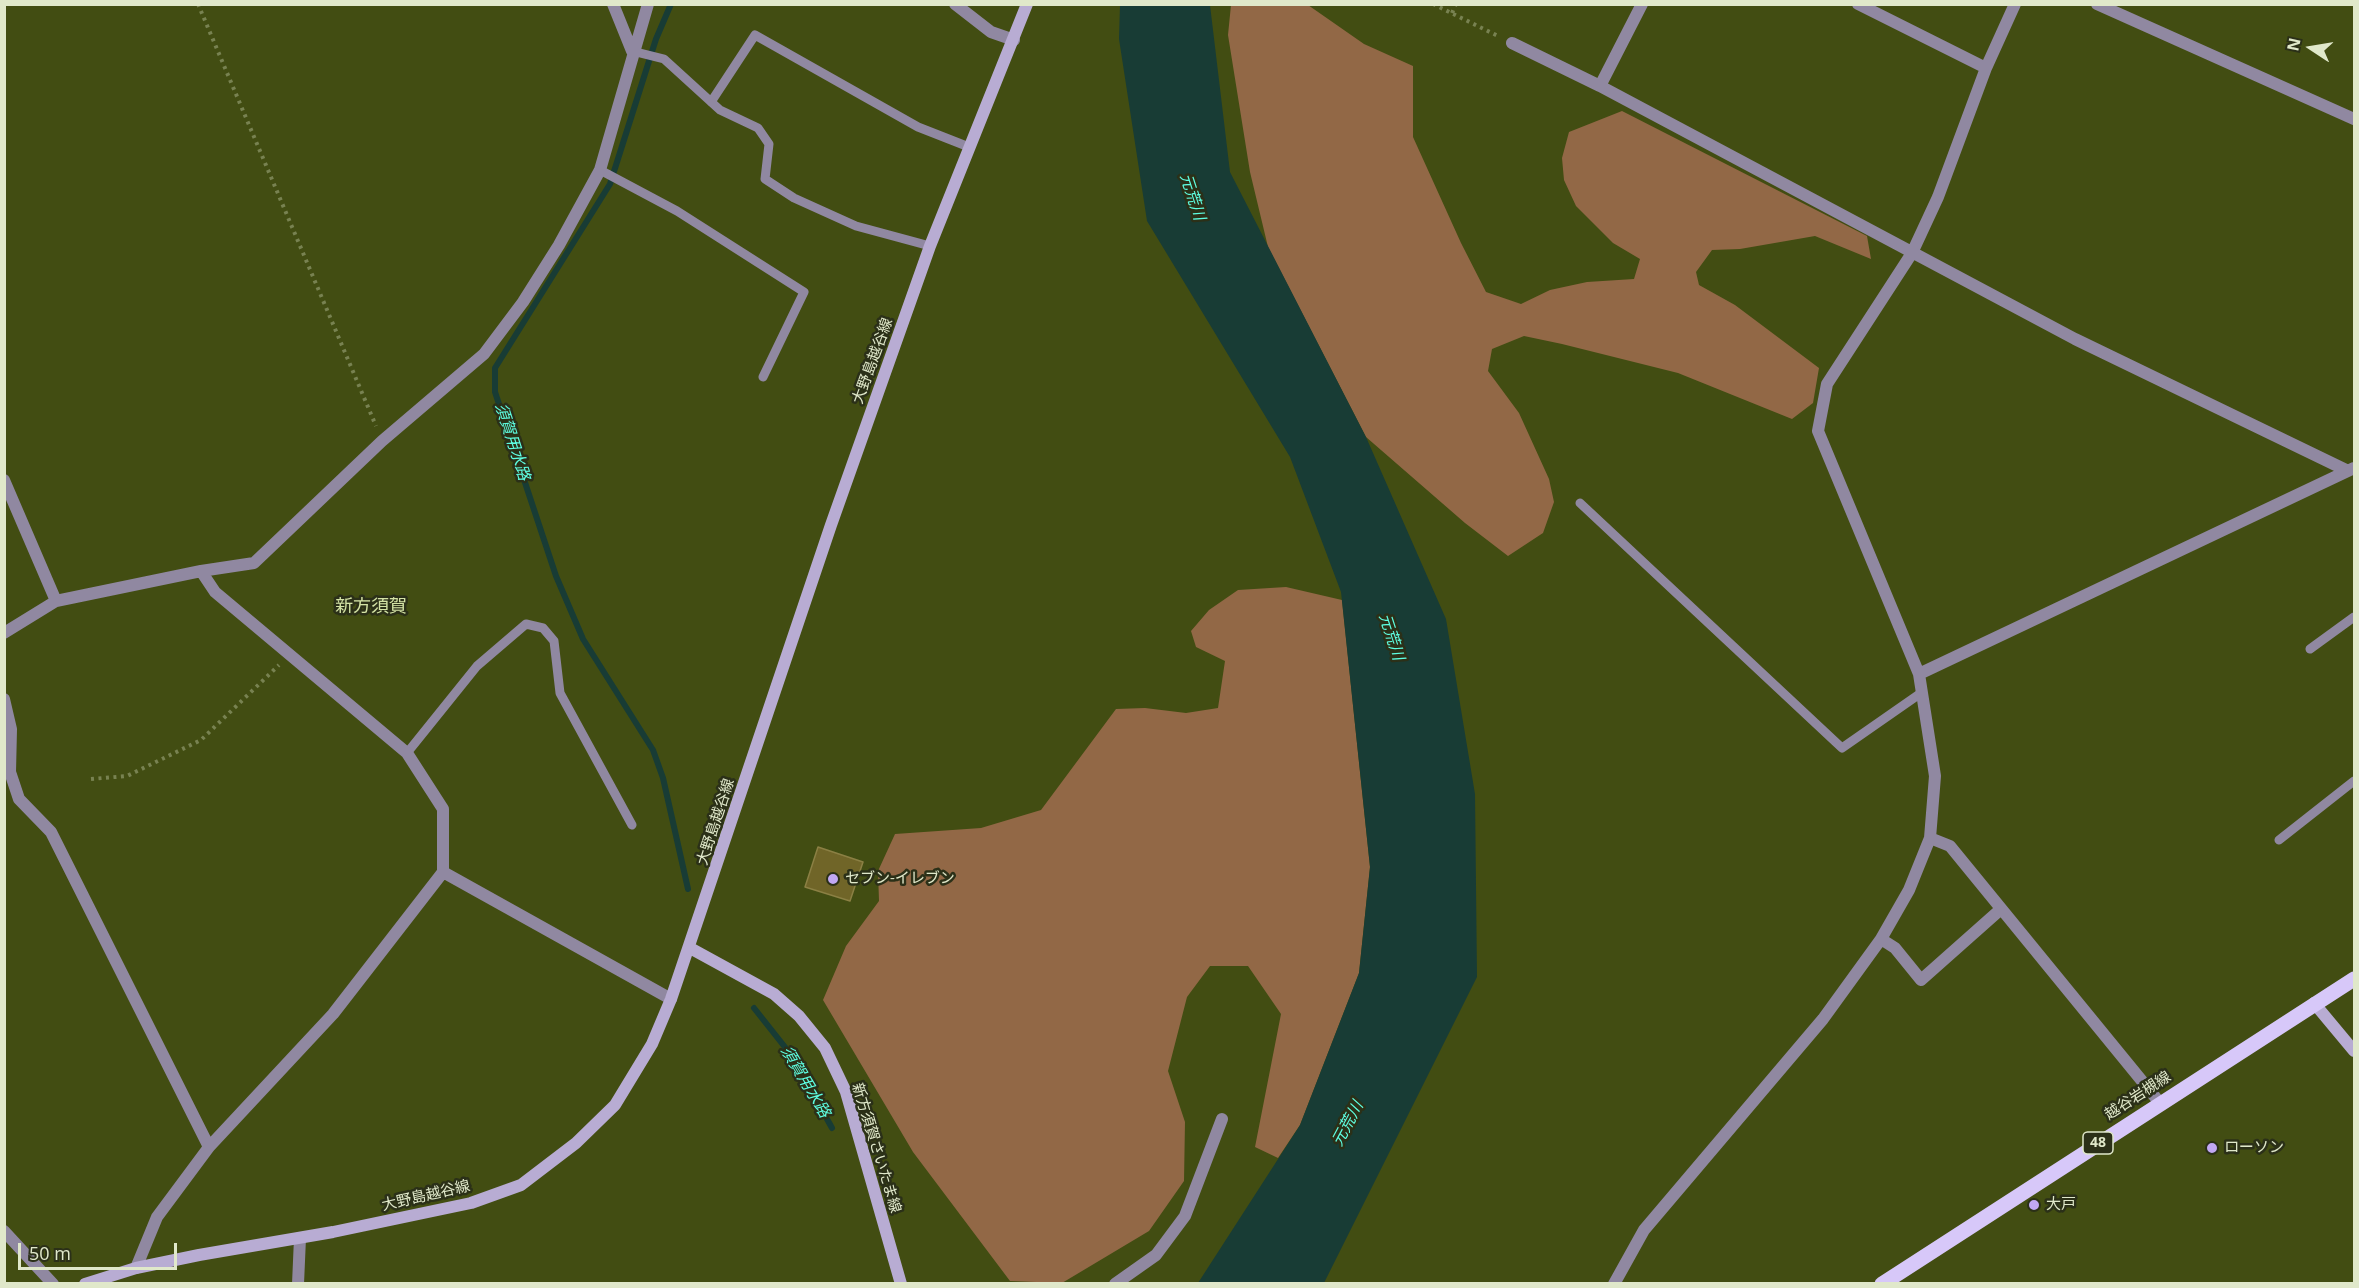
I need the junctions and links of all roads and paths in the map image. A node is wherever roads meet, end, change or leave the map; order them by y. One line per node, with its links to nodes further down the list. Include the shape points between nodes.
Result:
1 (198, 4): 25 (path)
2 (613, 4): 15 (street)
3 (648, 4): 15 (street)
4 (955, 4): 13 (street, via 991,32)
5 (1027, 4): 13 (main road, 大野島越谷線)
6 (1433, 4): 12 (path)
7 (1456, 4): 12 (path)
8 (1642, 4): 17 (street)
9 (2015, 4): 16 (street)
10 (2097, 4): 19 (street)
11 (1860, 5): 16 (street)
12 (1452, 13): 14 (path)
13 (1014, 40): 20 (main road, 大野島越谷線)
14 (1512, 43): 17 (street)
15 (638, 52): 18 (lane, via 664,59); 21 (street)
16 (1986, 68): 23 (street)
17 (1600, 86): 23 (street)
18 (711, 102): 20 (lane, via 755,35 918,127); 22 (lane, via 758,128 769,144 765,179 774,186 856,226)
19 (2355, 118)
20 (969, 147): 22 (main road, 大野島越谷線)
21 (604, 172): 24 (lane, via 676,211 804,292); 25 (street, via 523,302 484,354)
22 (930, 246): 47 (main road, 大野島越谷線, via 831,525)
23 (1912, 253): 26 (street, via 2075,339); 35 (street, via 1827,384 1818,430)
24 (763, 377)
25 (382, 441): 29 (street, via 254,563)
26 (2350, 469): 35 (street)
27 (4, 480): 30 (street)
28 (1580, 503): 36 (lane, via 1842,748)
29 (201, 571): 30 (street); 34 (street, via 215,592)
30 (56, 601): 32 (street)
31 (2355, 616): 33 (lane)
32 (4, 633)
33 (2310, 650)
34 (289, 654): 38 (street); 39 (path, via 201,740 127,776)
35 (1919, 674): 36 (street)
36 (1921, 693): 42 (street, via 1935,776)
37 (4, 699): 54 (street, via 11,729 10,772 19,799 51,832)
38 (407, 753): 41 (lane, via 477,666 526,624 543,628 554,641 560,693); 44 (street, via 443,809)
39 (91, 779)
40 (2355, 781): 43 (lane)
41 (632, 825)
42 (1930, 838): 45 (street, via 1950,846); 46 (street, via 1909,890)
43 (2279, 840)
44 (443, 872): 49 (street); 54 (street, via 333,1014)
45 (2001, 909): 46 (street, via 1921,980 1895,948); 52 (street)
46 (1881, 939): 64 (street, via 1823,1019 1644,1230)
47 (690, 948): 49 (main road, 大野島越谷線); 62 (main road, 新方須賀さいたま線, via 774,994 799,1016 825,1048 846,1092)
48 (2355, 979): 50 (main road, 越谷岩槻線 / 48)
49 (671, 999): 56 (main road, 大野島越谷線, via 652,1044 615,1105 576,1143 521,1185 471,1203)
50 (2314, 1004): 51 (main road); 52 (main road, 越谷岩槻線 / 48)
51 (2355, 1051)
52 (2160, 1103): 65 (main road, 越谷岩槻線 / 48)
53 (1222, 1119): 63 (street, via 1185,1216 1156,1255)
54 (209, 1147): 57 (street, via 157,1218)
55 (4, 1231): 59 (street)
56 (300, 1238): 57 (main road, 大野島越谷線); 61 (street)
57 (136, 1268): 58 (main road, 大野島越谷線)
58 (106, 1280): 60 (main road, 大野島越谷線)
59 (52, 1284)
60 (85, 1284)
61 (298, 1284)
62 (901, 1284)
63 (1115, 1284)
64 (1614, 1284)
65 (1882, 1284)

